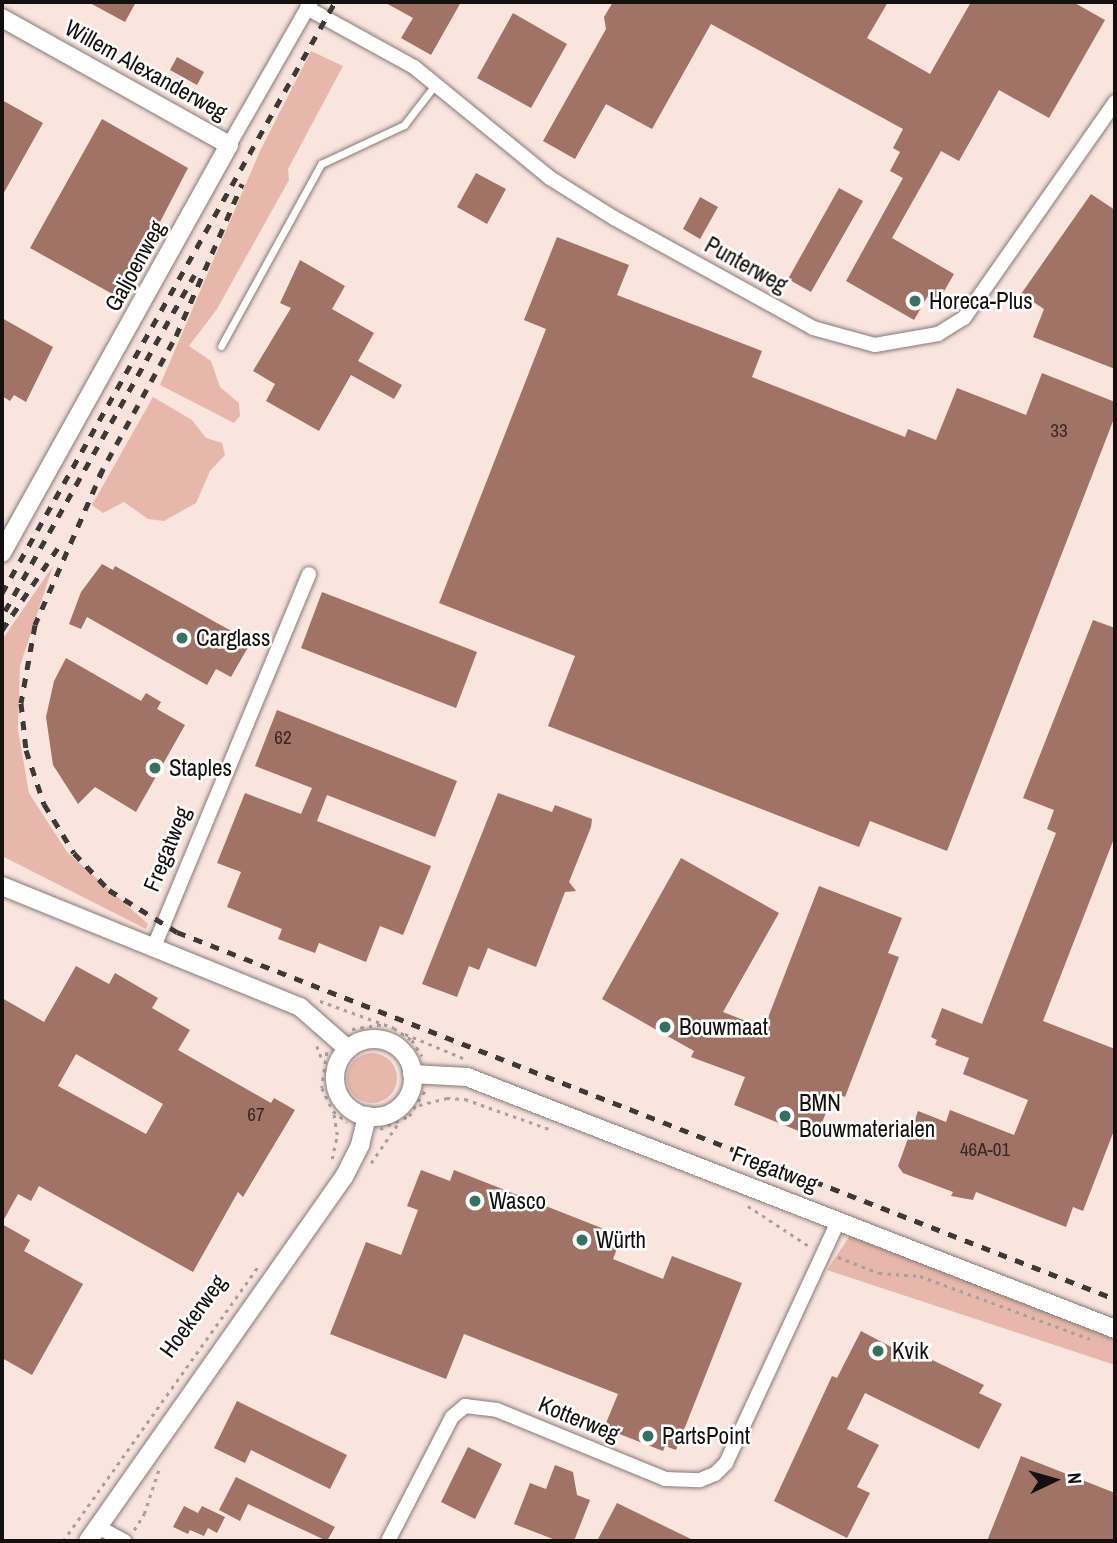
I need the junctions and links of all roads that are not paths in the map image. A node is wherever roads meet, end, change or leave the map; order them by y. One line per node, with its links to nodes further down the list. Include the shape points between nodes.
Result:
1 (309, 5): 3 (street, Punterweg, via 414,66); 5 (street, Galjoenweg)
2 (2, 18): 5 (street, Willem Alexanderweg)
3 (436, 85): 4 (street, Punterweg, via 550,178 614,218 813,328 875,345 938,334 964,318); 6 (lane, via 404,125 321,164)
4 (1115, 102)
5 (229, 145): 7 (street, Galjoenweg)
6 (221, 346)
7 (2, 553)
8 (309, 574): 10 (street, Fregatweg)
9 (2, 886): 10 (street)
10 (153, 949): 11 (street, via 300,1007)
11 (343, 1043): 12 (street, via 388,1042 402,1051); 13 (street, via 335,1085 346,1105)
12 (419, 1074): 13 (street, via 400,1107); 14 (street, Fregatweg, via 467,1077)
13 (365, 1123): 16 (street, Hoekerweg, via 344,1177)
14 (839, 1220): 15 (street, Fregatweg); 18 (street, Kotterweg, via 726,1463 715,1474 700,1480 665,1479 497,1410 465,1406 452,1418)
15 (1115, 1329)
16 (93, 1534): 17 (street)
17 (128, 1537)
18 (388, 1541)

